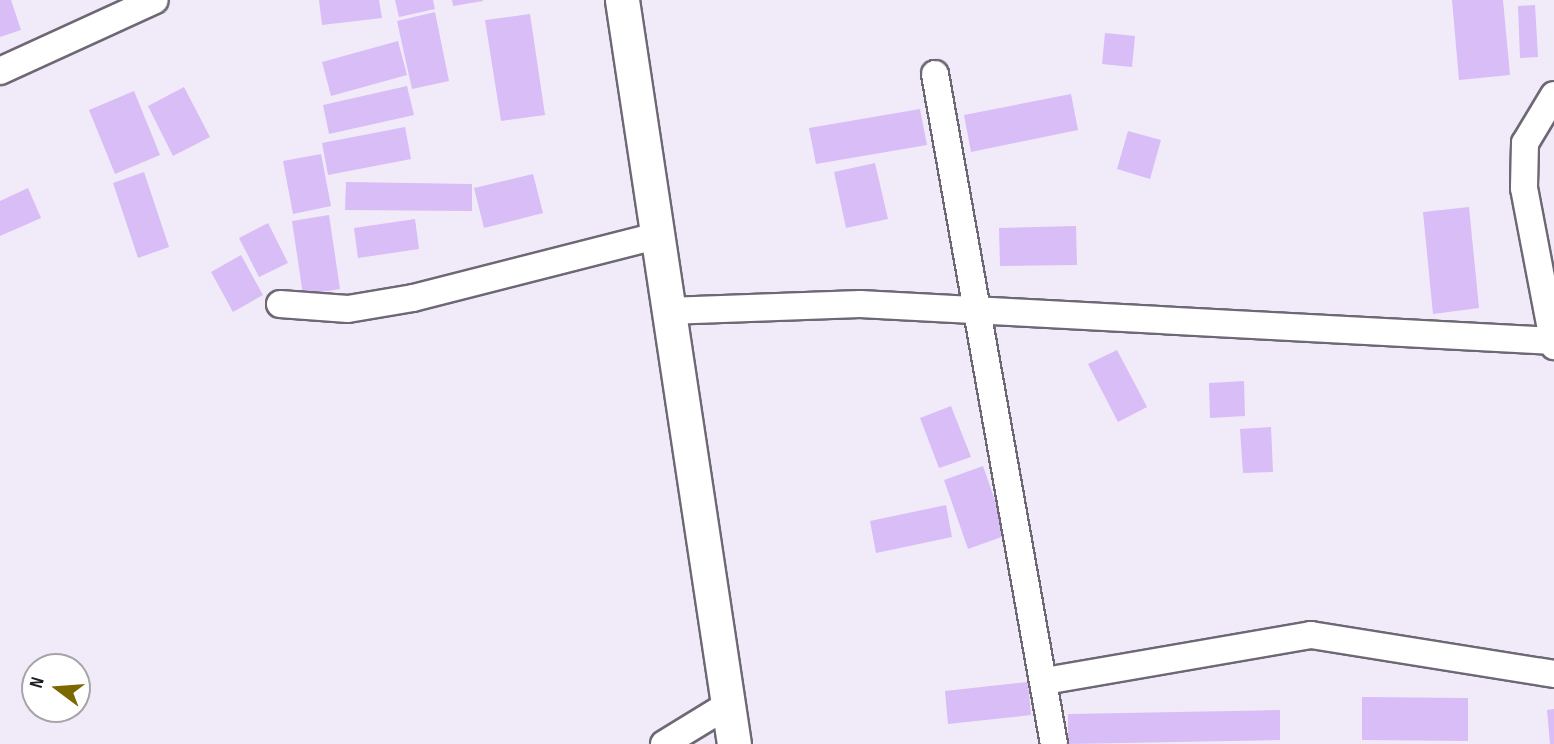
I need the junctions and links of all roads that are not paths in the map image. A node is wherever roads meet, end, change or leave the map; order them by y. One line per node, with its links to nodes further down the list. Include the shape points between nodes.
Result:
1 (155, 0): 3 (street)
2 (622, 0): 6 (main road)
3 (0, 71)
4 (934, 74): 9 (street)
5 (1554, 95): 10 (street, via 1525,143 1524,177)
6 (656, 236): 7 (street, via 413,298 348,309); 8 (main road)
7 (279, 304)
8 (667, 311): 9 (street, via 860,304); 13 (main road)
9 (977, 313): 10 (street); 12 (street)
10 (1552, 343)
11 (1554, 674): 12 (street, via 1311,635)
12 (1045, 681): 16 (street)
13 (727, 705): 14 (street); 15 (main road)
14 (664, 744)
15 (734, 744)
16 (1054, 744)

